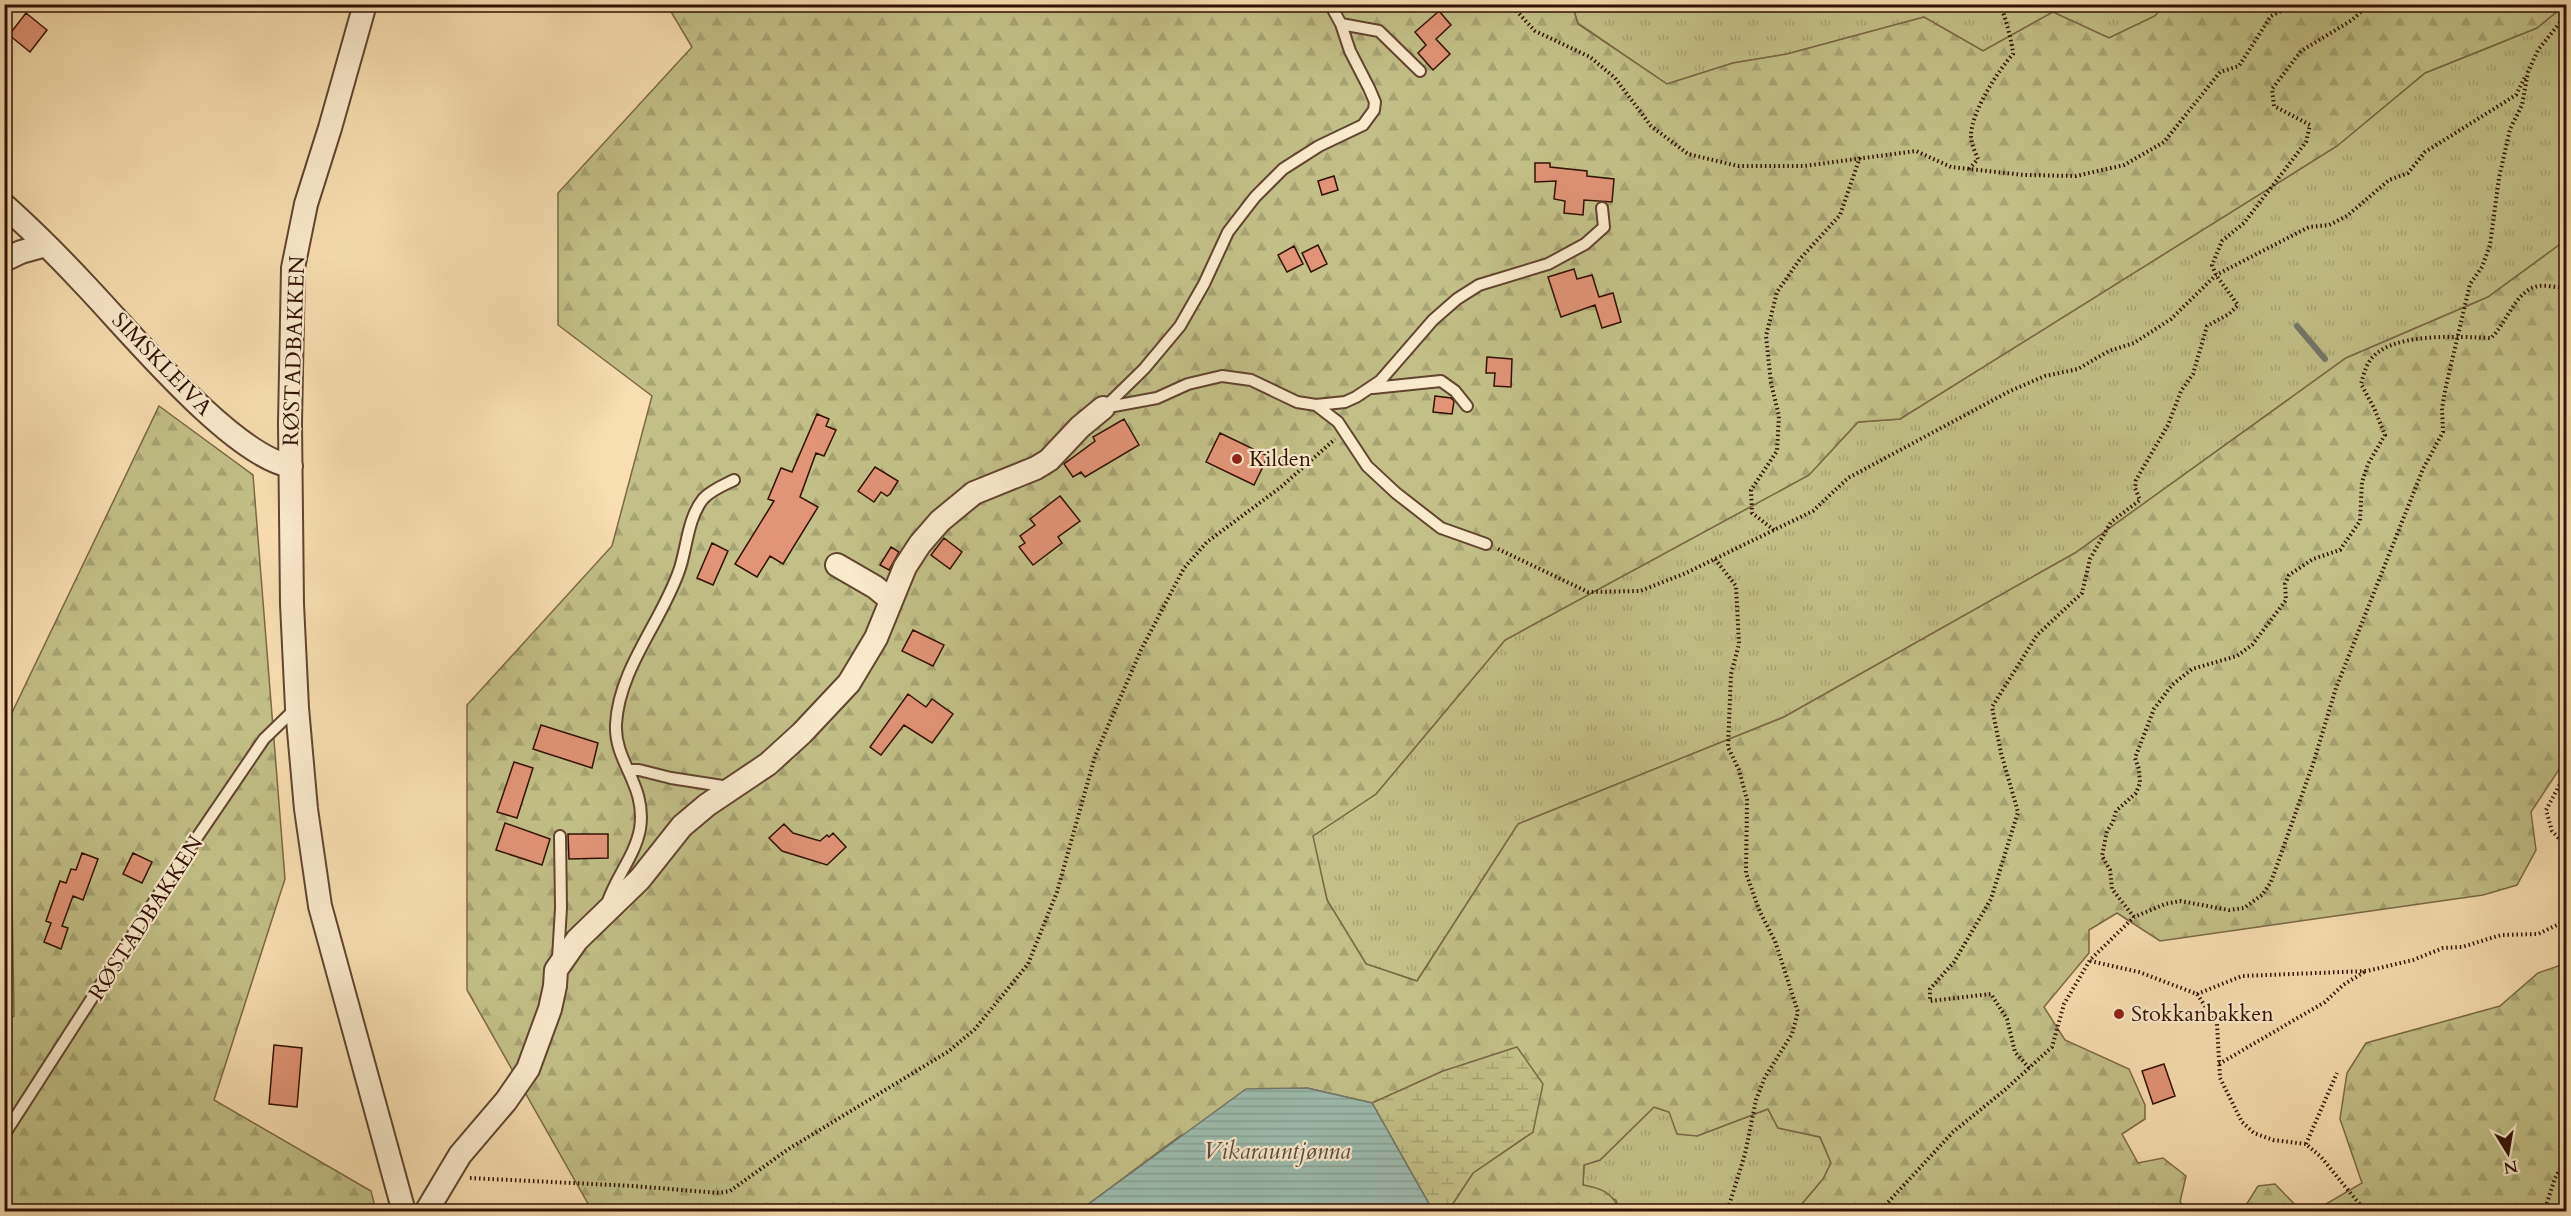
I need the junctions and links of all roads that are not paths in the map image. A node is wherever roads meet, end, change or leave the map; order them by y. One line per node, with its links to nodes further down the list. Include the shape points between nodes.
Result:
1 (365, 4): 13 (street, RØSTADBAKKEN, via 306,204 295,256 291,299)
2 (1330, 4): 3 (lane)
3 (1341, 24): 4 (lane, via 1379,31); 12 (lane, via 1375,102 1374,110 1363,125 1283,169 1255,197 1228,232 1180,326 1151,362)
4 (1420, 71)
5 (4, 205): 7 (street, SIMSKLEIVA)
6 (1602, 208): 9 (lane, via 1604,227 1596,237 1548,264 1489,281 1472,290 1433,320)
7 (46, 245): 8 (street); 13 (street, SIMSKLEIVA, via 189,394 259,455)
8 (4, 260)
9 (1372, 388): 10 (lane, via 1345,402); 11 (lane, via 1442,381)
10 (1316, 405): 12 (lane, via 1298,402 1251,380 1222,376 1188,384 1157,398); 15 (lane, via 1345,429 1367,466 1411,505 1441,528)
11 (1467, 406)
12 (1103, 408): 17 (street, via 1049,460 974,493 940,521 905,567)
13 (291, 466): 18 (street, RØSTADBAKKEN)
14 (734, 480): 19 (lane, via 703,500 694,516 674,583 624,689 617,738)
15 (1486, 544)
16 (837, 565): 17 (street)
17 (891, 600): 20 (street, via 876,638 849,683 768,764)
18 (297, 708): 24 (lane, RØSTADBAKKEN, via 264,739 166,882); 25 (street, RØSTADBAKKEN, via 320,906)
19 (629, 770): 20 (lane); 22 (lane, via 638,789 640,830)
20 (734, 788): 22 (street, via 694,814 640,879)
21 (560, 836): 23 (lane, via 561,917)
22 (604, 913): 23 (street, via 577,940)
23 (556, 970): 26 (street, via 550,1009 528,1069 460,1155)
24 (4, 1135)
25 (404, 1212)
26 (426, 1212)

